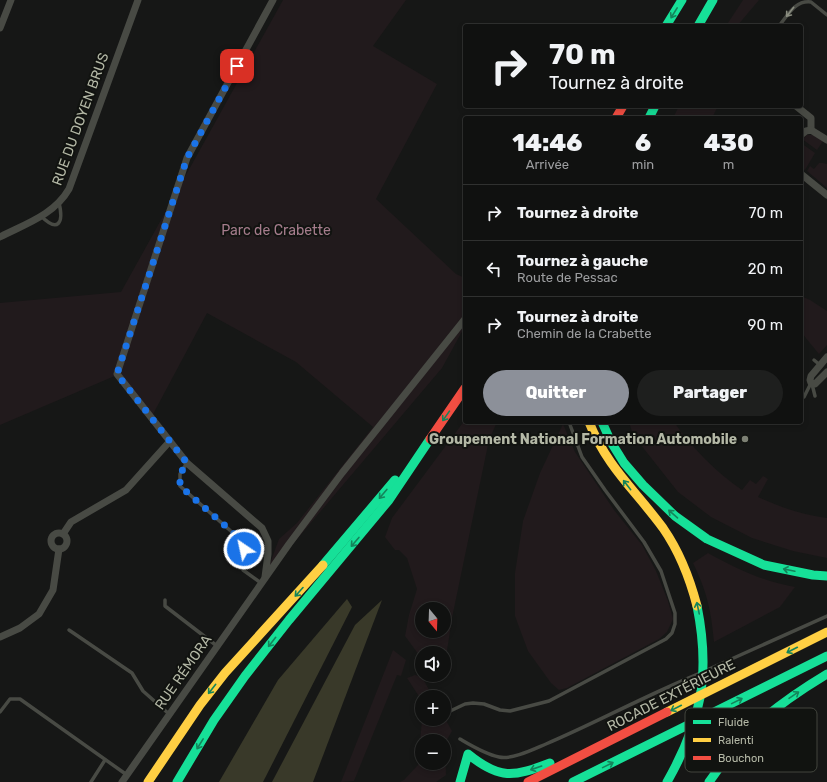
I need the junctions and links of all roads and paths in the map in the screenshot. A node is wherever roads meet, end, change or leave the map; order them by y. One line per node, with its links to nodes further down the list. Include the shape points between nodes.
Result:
1 (11, 0): 10 (street)
2 (138, 0): 17 (street, RUE DU DOYEN BRUS, via 69,189)
3 (273, 0): 32 (street, via 187,158 117,374)
4 (682, 0): 7 (highway, one-way to 7)
5 (713, 0): 8 (highway)
6 (827, 15): 9 (lane, one-way to 9, via 811,2 802,2 796,4)
7 (667, 24)
8 (699, 24)
9 (781, 24)
10 (0, 28)
11 (798, 108): 12 (street, via 811,118)
12 (811, 130): 13 (street); 14 (street)
13 (803, 133)
14 (827, 140)
15 (803, 176): 16 (street)
16 (827, 195)
17 (59, 203): 18 (street, RUE DU DOYEN BRUS); 18 (lane, via 62,215 60,222 53,225)
18 (41, 216): 19 (street, RUE DU DOYEN BRUS)
19 (0, 237)
20 (463, 322): 38 (street, RUE RÉMORA, via 342,473)
21 (827, 357): 23 (street)
22 (814, 360): 23 (lane)
23 (820, 366): 25 (street, via 811,376)
24 (827, 372): 25 (street, via 819,382)
25 (811, 383): 27 (lane); 28 (lane)
26 (463, 391): 33 (highway, one-way to 33)
27 (815, 396)
28 (804, 397)
29 (569, 424): 50 (lane, via 582,456 604,490 644,542 661,572 675,614 672,633 666,640 549,701 510,711 473,703)
30 (590, 424): 47 (highway, one-way to 30, via 703,684 704,646 697,602 690,580 664,530 602,451)
31 (603, 424): 37 (highway, one-way to 31, via 764,565 707,539 675,516 643,485 611,442)
32 (170, 441): 34 (street); 35 (street, via 126,490 71,522)
33 (427, 443): 62 (highway, one-way to 62, via 301,590 225,673); 63 (highway, one-way to 63, via 389,500 245,676 214,720)
34 (187, 463): 38 (street, via 262,528 268,541); 38 (lane, via 180,474 180,486 242,541 243,570)
35 (63, 534): 36 (street, via 67,542 64,548); 36 (street, via 57,533 50,540 52,546)
36 (58, 549): 43 (street, via 53,590 39,614 20,628)
37 (827, 576)
38 (263, 580): 44 (street, RUE RÉMORA)
39 (165, 600): 44 (lane, via 165,606)
40 (827, 616): 55 (lane, via 521,754 500,757)
41 (68, 630): 52 (lane, via 132,673 143,690)
42 (827, 632): 53 (highway, ROCADE EXTÉRIEURE, one-way to 53)
43 (0, 637)
44 (217, 646): 52 (street, RUE RÉMORA)
45 (827, 656): 48 (highway, one-way to 45)
46 (827, 674): 49 (highway, one-way to 46)
47 (698, 708)
48 (722, 708)
49 (776, 708)
50 (451, 711)
51 (0, 712): 57 (lane, via 10,699 20,699)
52 (170, 714): 59 (street, RUE RÉMORA)
53 (650, 721): 64 (highway, one-way to 64, via 515,775 495,773 468,754); 65 (highway, ROCADE EXTÉRIEURE)
54 (685, 726): 66 (highway, one-way to 54)
55 (460, 739)
56 (685, 747): 67 (highway, one-way to 56)
57 (105, 760): 59 (lane); 60 (lane)
58 (715, 772): 68 (highway, one-way to 58)
59 (127, 775): 61 (street, RUE RÉMORA)
60 (91, 782)
61 (122, 782)
62 (148, 782)
63 (177, 782)
64 (460, 782)
65 (528, 782)
66 (573, 782)
67 (666, 782)
68 (708, 782)

